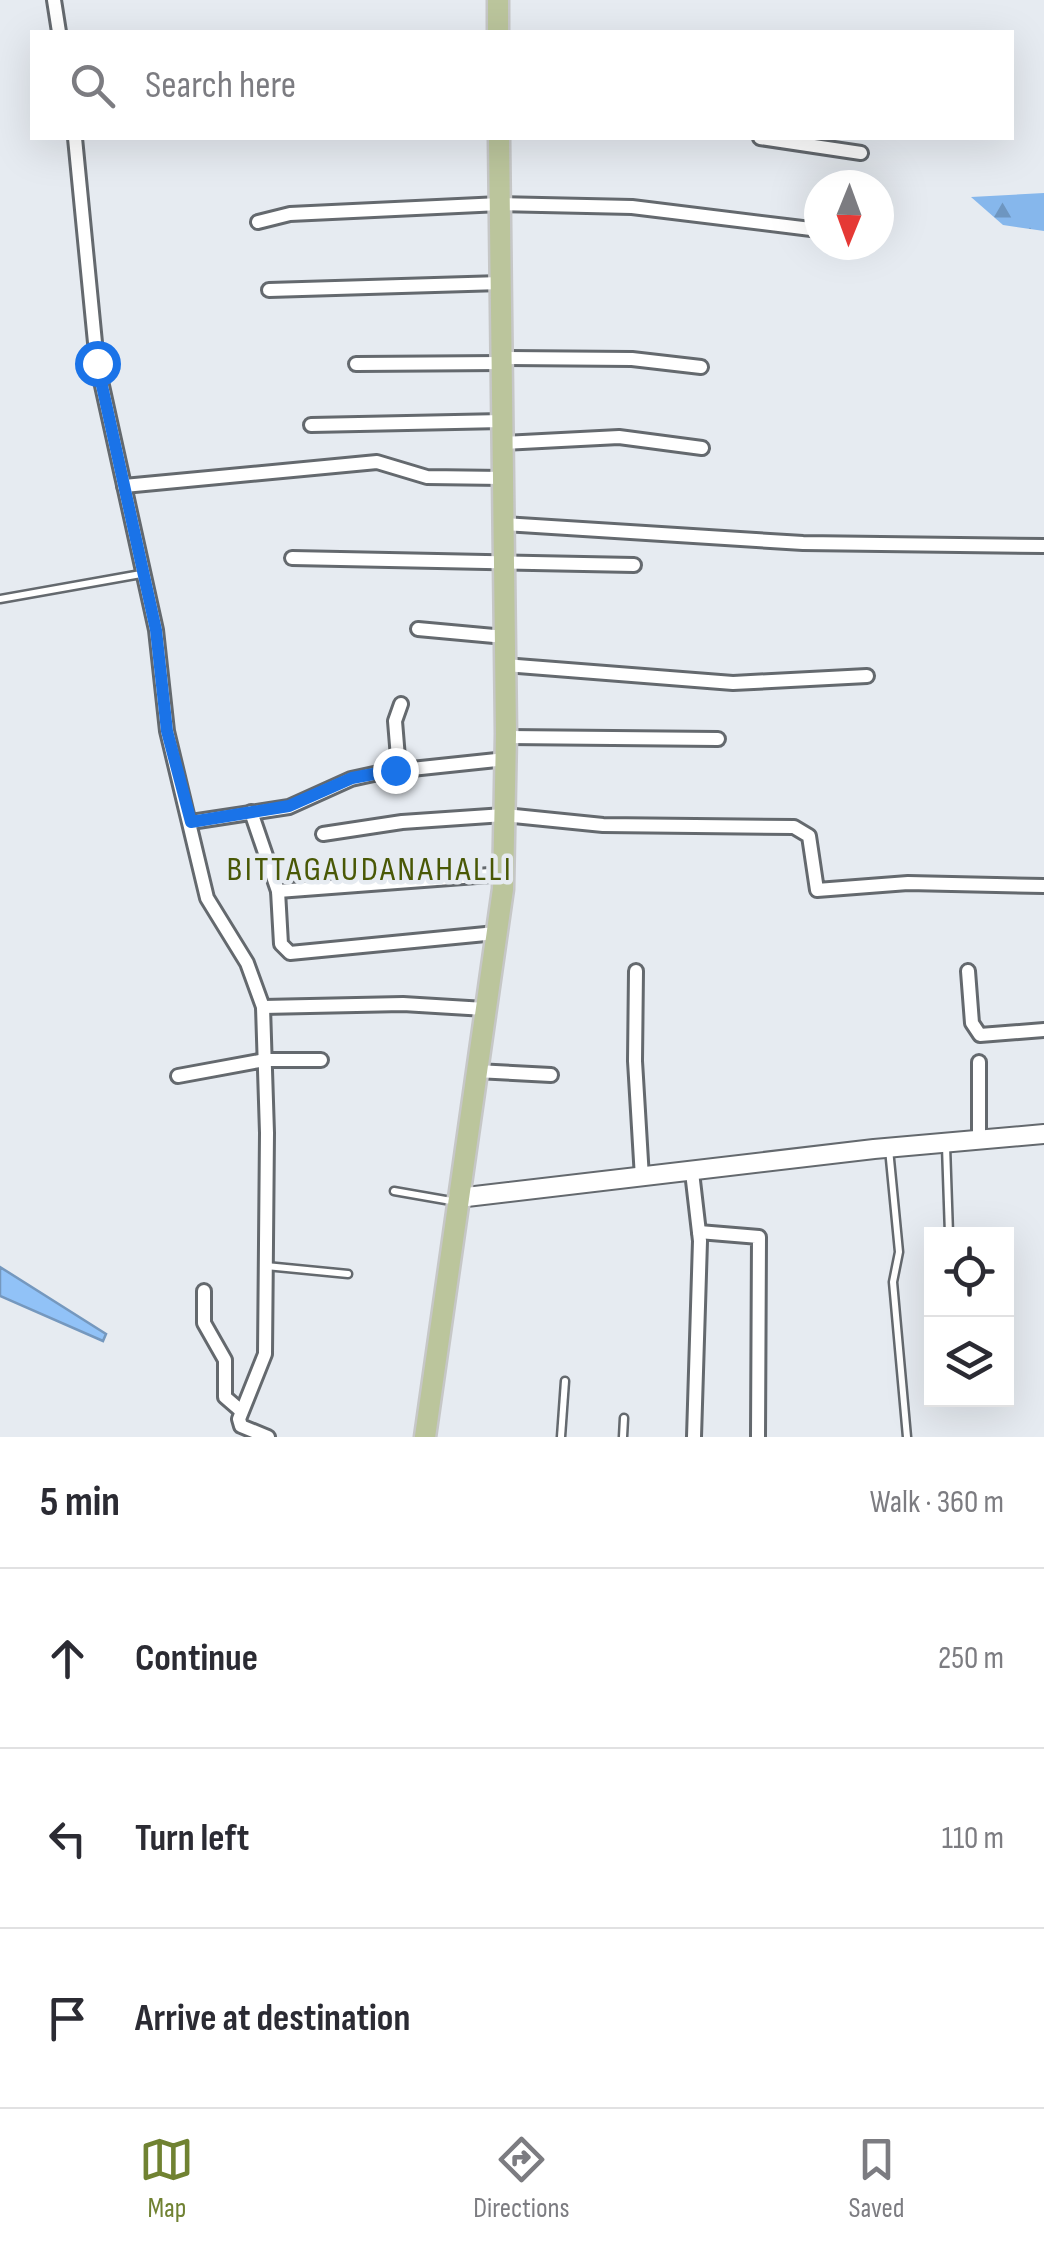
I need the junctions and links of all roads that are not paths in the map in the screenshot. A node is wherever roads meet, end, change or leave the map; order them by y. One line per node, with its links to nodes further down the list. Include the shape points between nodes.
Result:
1 (54, 0): 3 (street)
2 (498, 0): 4 (main road)
3 (59, 30)
4 (498, 30)
5 (74, 140): 22 (street, via 97,363)
6 (500, 140): 9 (main road)
7 (773, 140): 8 (street)
8 (861, 153)
9 (500, 204): 10 (street, via 290,214); 11 (street, via 632,207); 12 (main road)
10 (258, 222)
11 (804, 228)
12 (501, 284): 13 (street); 14 (main road)
13 (269, 290)
14 (502, 360): 15 (street); 16 (street, via 632,358); 17 (main road)
15 (356, 364)
16 (702, 367)
17 (502, 421): 18 (street); 19 (main road)
18 (310, 426)
19 (503, 443): 20 (street, via 618,437); 21 (main road)
20 (702, 448)
21 (503, 478): 22 (street, via 427,477 378,462); 23 (main road)
22 (124, 486): 28 (street)
23 (504, 524): 24 (street, via 803,543); 26 (main road)
24 (1044, 546)
25 (292, 558): 26 (street)
26 (504, 564): 27 (street); 31 (main road)
27 (634, 565)
28 (144, 573): 29 (lane); 41 (street, via 167,731)
29 (0, 599)
30 (418, 629): 31 (street)
31 (505, 636): 32 (main road)
32 (506, 666): 33 (street, via 733,683); 35 (main road)
33 (867, 676)
34 (401, 704): 38 (street, via 395,721)
35 (506, 737): 36 (street); 37 (main road)
36 (718, 739)
37 (506, 760): 38 (street); 40 (main road)
38 (398, 770): 39 (street)
39 (251, 812): 41 (street); 45 (street)
40 (504, 815): 42 (street); 43 (main road); 44 (street, via 603,825 802,828 818,890 908,883)
41 (191, 822): 49 (street, via 208,898 247,964)
42 (323, 834)
43 (503, 874): 45 (street); 46 (main road)
44 (1044, 886)
45 (278, 891): 46 (street, via 281,944 290,953)
46 (496, 933): 50 (main road)
47 (968, 970): 51 (street, via 972,1023 980,1035)
48 (636, 972): 63 (street)
49 (262, 1007): 50 (street); 52 (street)
50 (485, 1009): 55 (main road)
51 (1044, 1030)
52 (265, 1060): 53 (street); 57 (street); 68 (street)
53 (321, 1060)
54 (979, 1062): 59 (street)
55 (476, 1072): 56 (street); 65 (main road)
56 (552, 1074)
57 (178, 1076)
58 (1044, 1134): 59 (street)
59 (980, 1139): 60 (street)
60 (946, 1142): 61 (street); 66 (lane)
61 (889, 1147): 62 (street); 80 (lane)
62 (692, 1172): 63 (street); 67 (street)
63 (642, 1178): 65 (street)
64 (394, 1191): 65 (lane)
65 (458, 1200): 75 (main road)
66 (949, 1227)
67 (699, 1232): 78 (street); 79 (street, via 759,1237)
68 (266, 1266): 69 (lane); 72 (street, via 264,1361)
69 (348, 1274)
70 (204, 1291): 72 (street, via 206,1328 226,1360 225,1397)
71 (564, 1381): 76 (lane)
72 (240, 1410): 74 (street, via 241,1426)
73 (624, 1418): 77 (lane)
74 (268, 1437)
75 (425, 1437)
76 (561, 1437)
77 (624, 1437)
78 (694, 1437)
79 (758, 1437)
80 (907, 1437)

